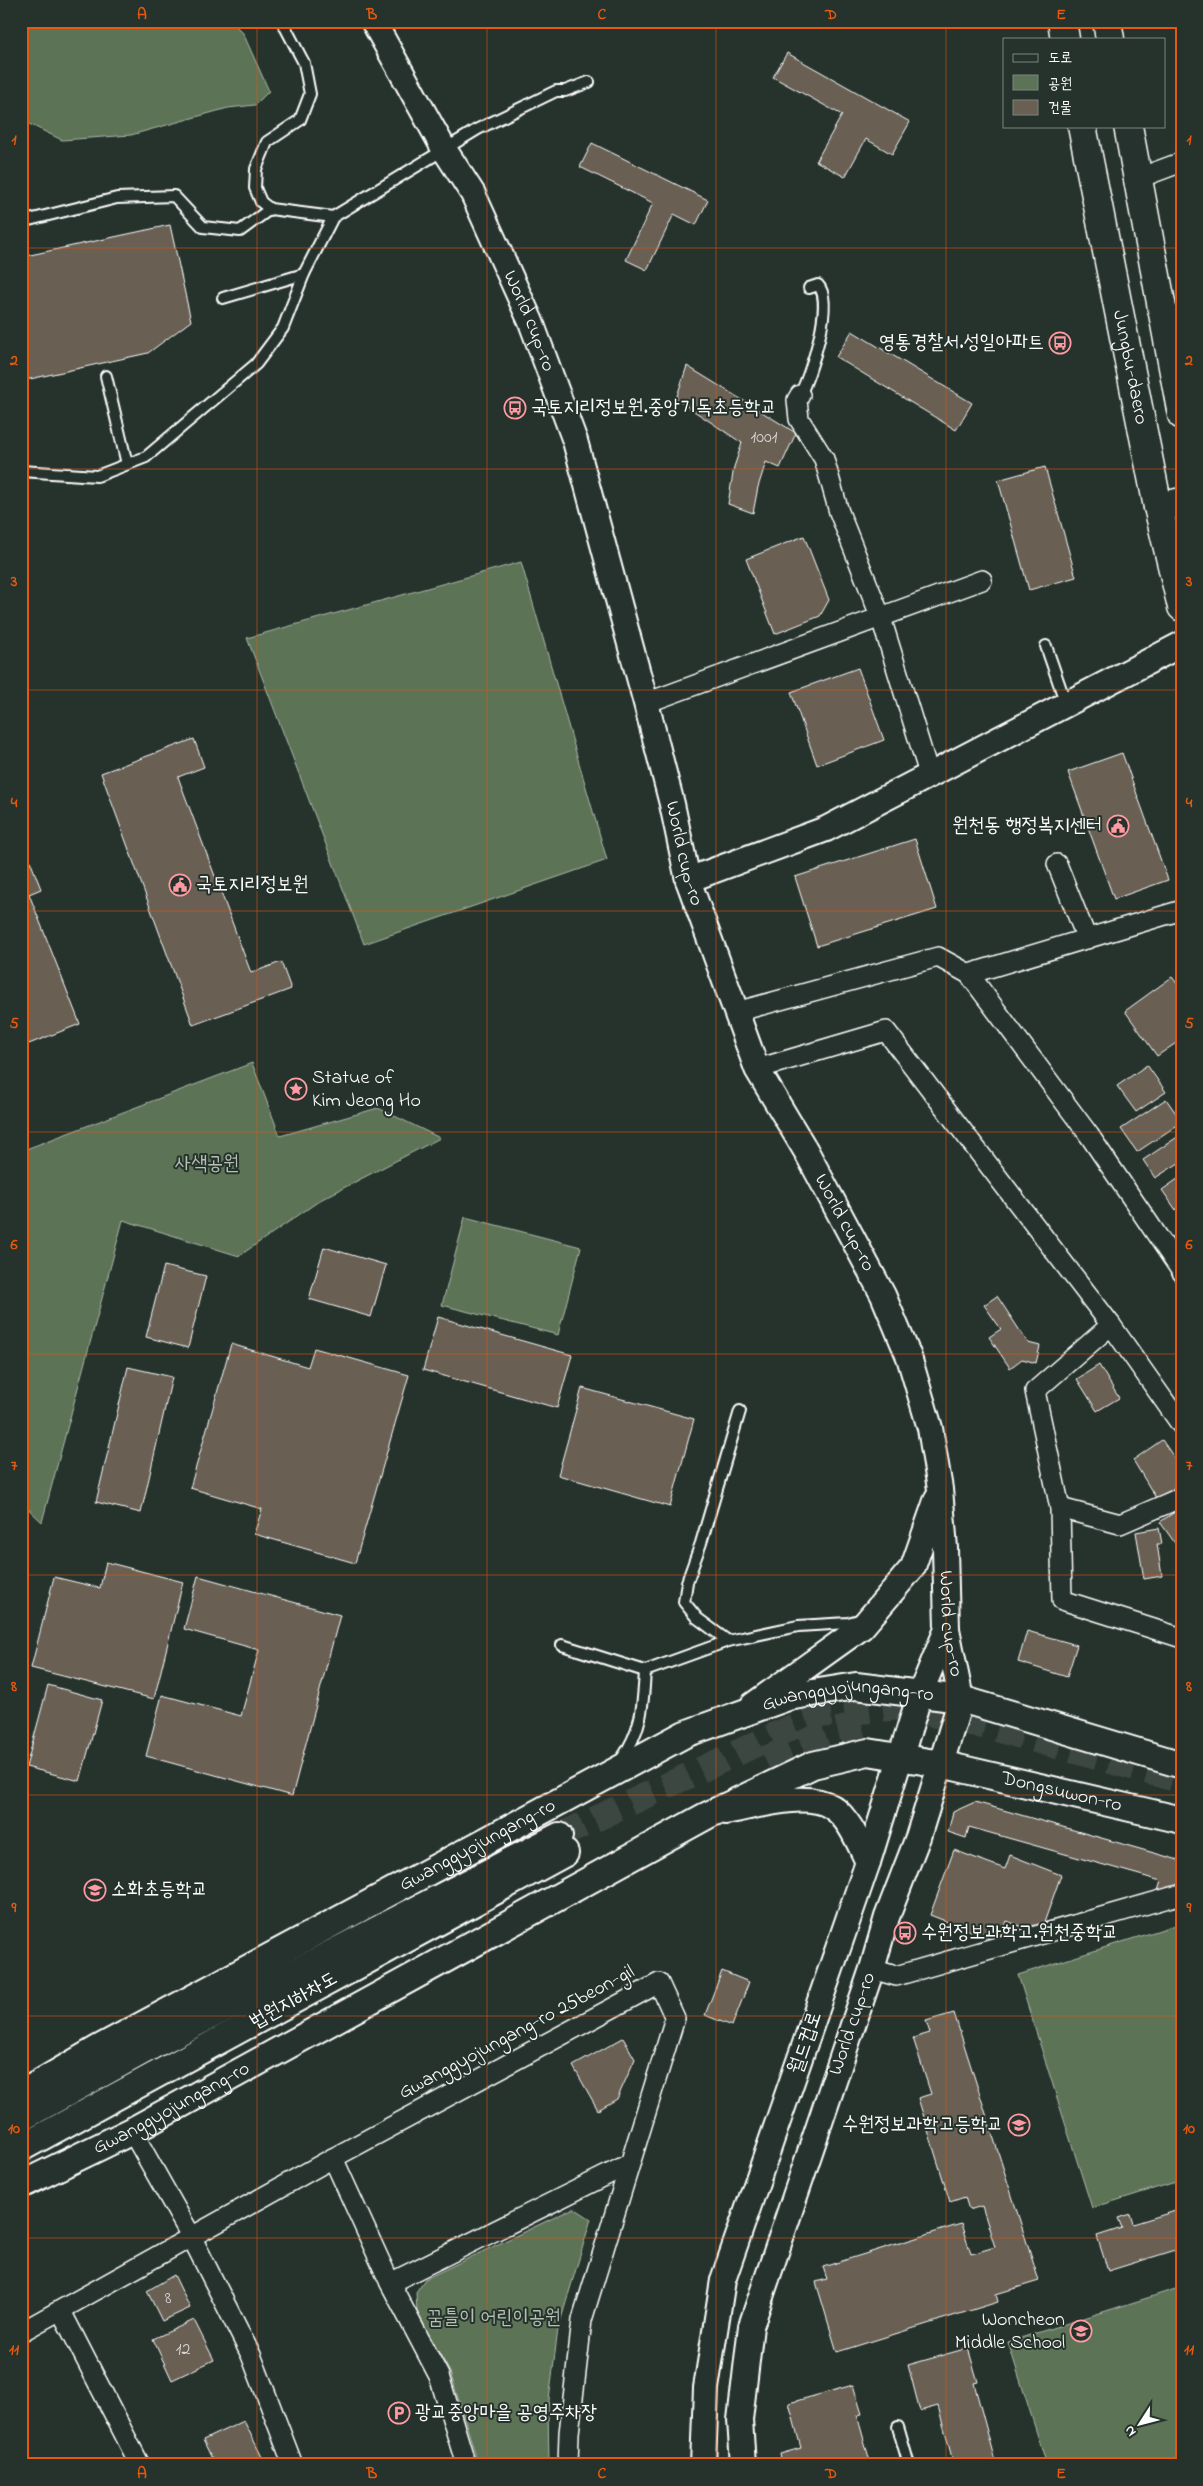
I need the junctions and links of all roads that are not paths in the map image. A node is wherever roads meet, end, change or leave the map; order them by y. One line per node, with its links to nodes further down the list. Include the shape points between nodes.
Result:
1 (282, 21): 13 (lane, via 304,63 310,94 300,120 267,142 256,169 255,188 261,202)
2 (373, 21): 10 (street, World cup-ro)
3 (1062, 21): 5 (main road)
4 (1107, 21): 6 (main road)
5 (1065, 38)
6 (1110, 38)
7 (589, 82): 10 (lane, via 556,91 527,104)
8 (1082, 128): 24 (main road, Jungbu-daero)
9 (1128, 128): 12 (main road, Jungbu-daero)
10 (444, 149): 14 (lane); 30 (street, World cup-ro, via 473,194 531,322 574,441)
11 (1182, 162): 12 (street)
12 (1139, 178): 21 (main road, Jungbu-daero)
13 (270, 209): 14 (lane); 15 (lane, via 240,231 203,227 174,196 117,198)
14 (333, 217): 16 (lane)
15 (21, 222)
16 (304, 274): 18 (lane); 22 (lane, via 283,328 256,364 146,457)
17 (809, 288): 20 (lane, via 818,285 823,290 825,312)
18 (223, 298)
19 (106, 376): 22 (lane)
20 (800, 395): 27 (street, via 797,400 800,419 824,459 839,512)
21 (1182, 415)
22 (127, 464): 23 (lane, via 97,476)
23 (21, 471)
24 (1170, 504): 26 (main road, Jungbu-daero)
25 (982, 580): 27 (street)
26 (1182, 607)
27 (882, 618): 30 (street); 32 (street)
28 (1182, 644): 31 (street)
29 (1046, 646): 31 (lane)
30 (646, 703): 34 (street, World cup-ro)
31 (1066, 704): 32 (street)
32 (930, 777): 34 (street, via 826,829)
33 (1057, 864): 36 (street)
34 (688, 880): 38 (street, World cup-ro)
35 (1182, 910): 36 (street)
36 (1087, 939): 37 (street)
37 (969, 974): 38 (street, via 938,957); 40 (street, via 1089,1135)
38 (736, 1012): 39 (street, World cup-ro)
39 (757, 1069): 41 (street, via 886,1031); 44 (street, World cup-ro, via 806,1151 884,1295 912,1365 930,1428)
40 (1182, 1272)
41 (1111, 1325): 43 (street); 46 (street, via 1035,1391)
42 (740, 1412): 50 (lane, via 687,1582 684,1602 697,1618)
43 (1182, 1426)
44 (940, 1489): 47 (street, via 913,1567); 48 (street, World cup-ro)
45 (1182, 1497): 46 (street, via 1120,1524)
46 (1060, 1508): 49 (street, via 1062,1600)
47 (871, 1616): 50 (lane, via 848,1623 798,1626); 55 (street, via 862,1626)
48 (947, 1629): 53 (street, 월드컵로); 54 (street, World cup-ro)
49 (1182, 1638)
50 (728, 1641): 52 (lane)
51 (562, 1645): 52 (lane)
52 (645, 1671): 59 (lane, via 643,1713 634,1742)
53 (920, 1694): 54 (main road, Gwanggyojungang-ro); 55 (main road, Gwanggyojungang-ro, via 856,1686 788,1697); 56 (street, 월드컵로)
54 (961, 1699): 57 (street, World cup-ro); 58 (main road)
55 (742, 1714): 59 (main road, Gwanggyojungang-ro, via 686,1734)
56 (901, 1757): 57 (main road, Gwanggyojungang-ro); 60 (main road, Gwanggyojungang-ro, via 868,1752 813,1765); 62 (street, 월드컵로)
57 (941, 1764): 61 (main road, Dongsuwon-ro); 64 (street, World cup-ro, via 918,1838 887,1917)
58 (1182, 1765)
59 (611, 1774): 65 (main road, Gwanggyojungang-ro, via 98,2049)
60 (706, 1816): 62 (street, via 804,1798 832,1807 850,1827); 67 (main road, Gwanggyojungang-ro)
61 (1182, 1820)
62 (868, 1862): 81 (street, 월드컵로, via 723,2280 706,2388)
63 (1182, 1894): 64 (street, via 896,1976)
64 (872, 1970): 82 (street, World cup-ro, via 751,2326 740,2420)
65 (21, 2094)
66 (21, 2118): 68 (main road, 법원지하차도, via 161,2041 562,1844)
67 (132, 2131): 71 (main road, Gwanggyojungang-ro); 72 (street)
68 (21, 2148)
69 (333, 2158): 70 (street, Gwanggyojungang-ro 25beon-gil, via 659,1983 675,2018); 72 (street, Gwanggyojungang-ro 25beon-gil); 73 (street)
70 (629, 2164): 73 (street); 80 (street, Gwanggyojungang-ro 25beon-gil, via 582,2320)
71 (21, 2185)
72 (190, 2236): 74 (street, Gwanggyojungang-ro 25beon-gil); 78 (street, via 251,2355)
73 (390, 2283): 79 (street, via 439,2376)
74 (61, 2312): 75 (street, Gwanggyojungang-ro 25beon-gil); 77 (street)
75 (21, 2332)
76 (898, 2427): 83 (lane)
77 (140, 2465)
78 (293, 2465)
79 (464, 2465)
80 (568, 2465)
81 (704, 2465)
82 (744, 2465)
83 (909, 2465)

